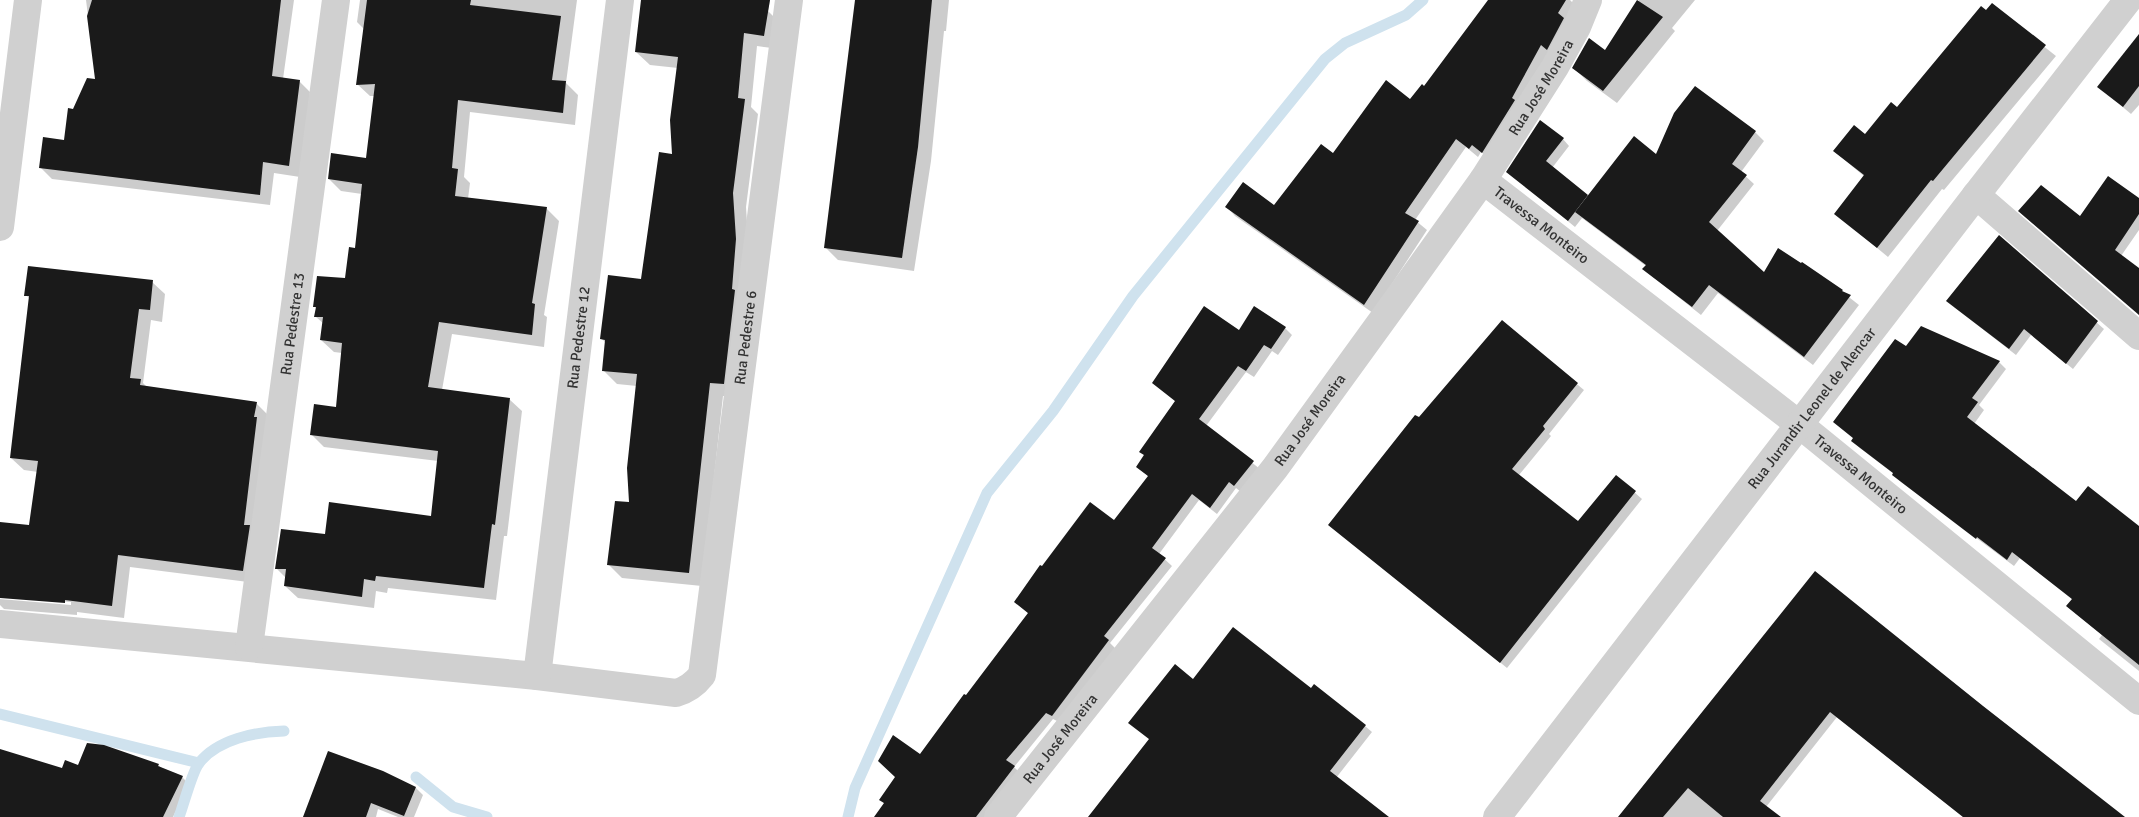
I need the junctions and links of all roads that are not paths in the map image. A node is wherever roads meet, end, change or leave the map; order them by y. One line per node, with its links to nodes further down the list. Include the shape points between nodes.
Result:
1 (28, 0): 9 (street)
2 (336, 0): 13 (street, Rua Pedestre 13)
3 (620, 0): 14 (street, Rua Pedestre 12)
4 (788, 0): 14 (street, Rua Pedestre 6, via 702,675 697,682 676,693)
5 (1588, 0): 7 (street, Rua José Moreira, via 1554,67)
6 (2128, 0): 8 (street, Rua Jurandir Leonel de Alencar)
7 (1483, 180): 11 (street, Travessa Monteiro); 16 (street, Rua José Moreira, via 1275,468)
8 (1976, 194): 10 (street); 11 (street, Rua Jurandir Leonel de Alencar)
9 (0, 227)
10 (2139, 336)
11 (1800, 425): 15 (street, Travessa Monteiro); 17 (street, Rua Jurandir Leonel de Alencar)
12 (0, 624): 13 (street)
13 (249, 647): 14 (street)
14 (537, 676)
15 (2139, 700)
16 (998, 817)
17 (1497, 817)

